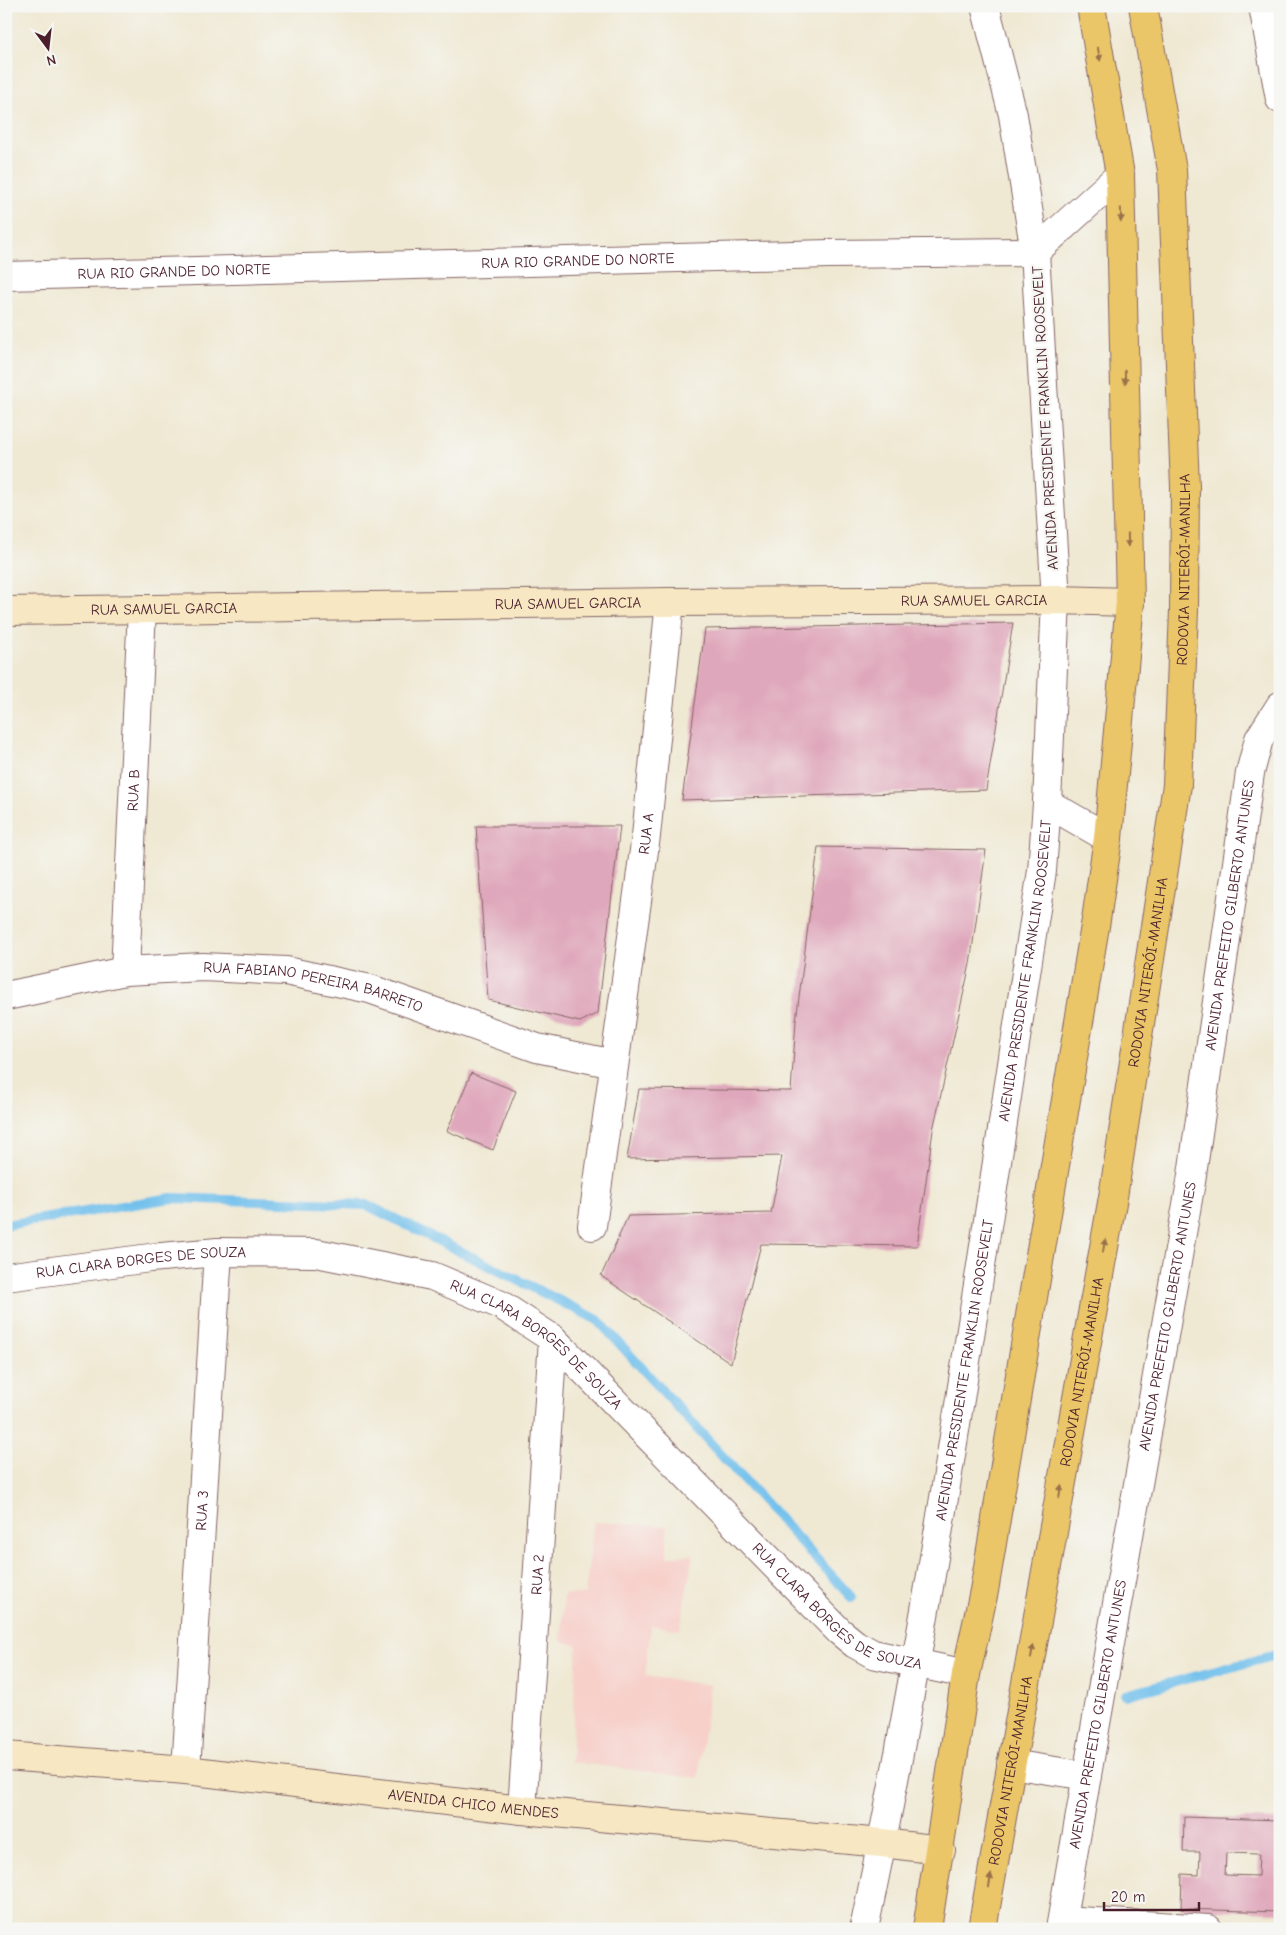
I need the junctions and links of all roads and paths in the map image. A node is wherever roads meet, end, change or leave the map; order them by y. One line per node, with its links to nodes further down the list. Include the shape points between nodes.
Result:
1 (985, 6): 7 (street, AVENIDA PRESIDENTE FRANKLIN ROOSEVELT, via 1013,115)
2 (1091, 6): 6 (highway, one-way to 6)
3 (1263, 6): 5 (street)
4 (1144, 7): 27 (highway, RODOVIA NITERÓI-MANILHA, one-way to 4, via 1113,1197 1177,785 1185,487 1172,170)
5 (1280, 99)
6 (1120, 175): 7 (street); 11 (highway, one-way to 11)
7 (1034, 252): 8 (street, RUA RIO GRANDE DO NORTE, via 829,254); 9 (street, AVENIDA PRESIDENTE FRANKLIN ROOSEVELT)
8 (6, 276)
9 (1056, 600): 10 (street, RUA SAMUEL GARCIA); 11 (street, RUA SAMUEL GARCIA); 15 (street, AVENIDA PRESIDENTE FRANKLIN ROOSEVELT)
10 (670, 602): 12 (street, RUA SAMUEL GARCIA); 19 (street, RUA A, via 646,836)
11 (1130, 602): 16 (highway)
12 (142, 609): 13 (street, RUA SAMUEL GARCIA); 17 (street, RUA B)
13 (6, 611)
14 (1280, 706): 29 (street, AVENIDA PREFEITO GILBERTO ANTUNES, via 1259,739 1250,773 1191,1182)
15 (1047, 802): 16 (street); 24 (street, AVENIDA PRESIDENTE FRANKLIN ROOSEVELT, via 1042,871)
16 (1108, 838): 25 (highway, via 984,1591)
17 (125, 971): 18 (street, RUA FABIANO PEREIRA BARRETO); 19 (street, RUA FABIANO PEREIRA BARRETO, via 203,967 286,970 370,989 537,1048)
18 (6, 996)
19 (614, 1064): 20 (street, RUA A)
20 (592, 1226)
21 (218, 1252): 22 (street, RUA CLARA BORGES DE SOUZA); 23 (street, RUA CLARA BORGES DE SOUZA, via 316,1253 432,1276 501,1305); 28 (street, RUA 3)
22 (6, 1278)
23 (553, 1339): 24 (street, RUA CLARA BORGES DE SOUZA, via 839,1631 873,1654); 30 (street, RUA 2)
24 (915, 1662): 25 (street, RUA CLARA BORGES DE SOUZA); 31 (street, AVENIDA PRESIDENTE FRANKLIN ROOSEVELT)
25 (966, 1674): 32 (highway)
26 (6, 1756): 28 (street, AVENIDA CHICO MENDES)
27 (1011, 1764): 29 (street); 37 (highway, RODOVIA NITERÓI-MANILHA, one-way to 27)
28 (186, 1770): 30 (street, AVENIDA CHICO MENDES)
29 (1087, 1776): 33 (street, AVENIDA PREFEITO GILBERTO ANTUNES)
30 (522, 1810): 31 (street, AVENIDA CHICO MENDES)
31 (882, 1843): 32 (street, AVENIDA CHICO MENDES); 35 (street, AVENIDA PRESIDENTE FRANKLIN ROOSEVELT)
32 (941, 1850): 36 (highway)
33 (1061, 1924): 34 (street)
34 (1103, 1926): 38 (street)
35 (864, 1929)
36 (927, 1929)
37 (982, 1929)
38 (1208, 1929)

